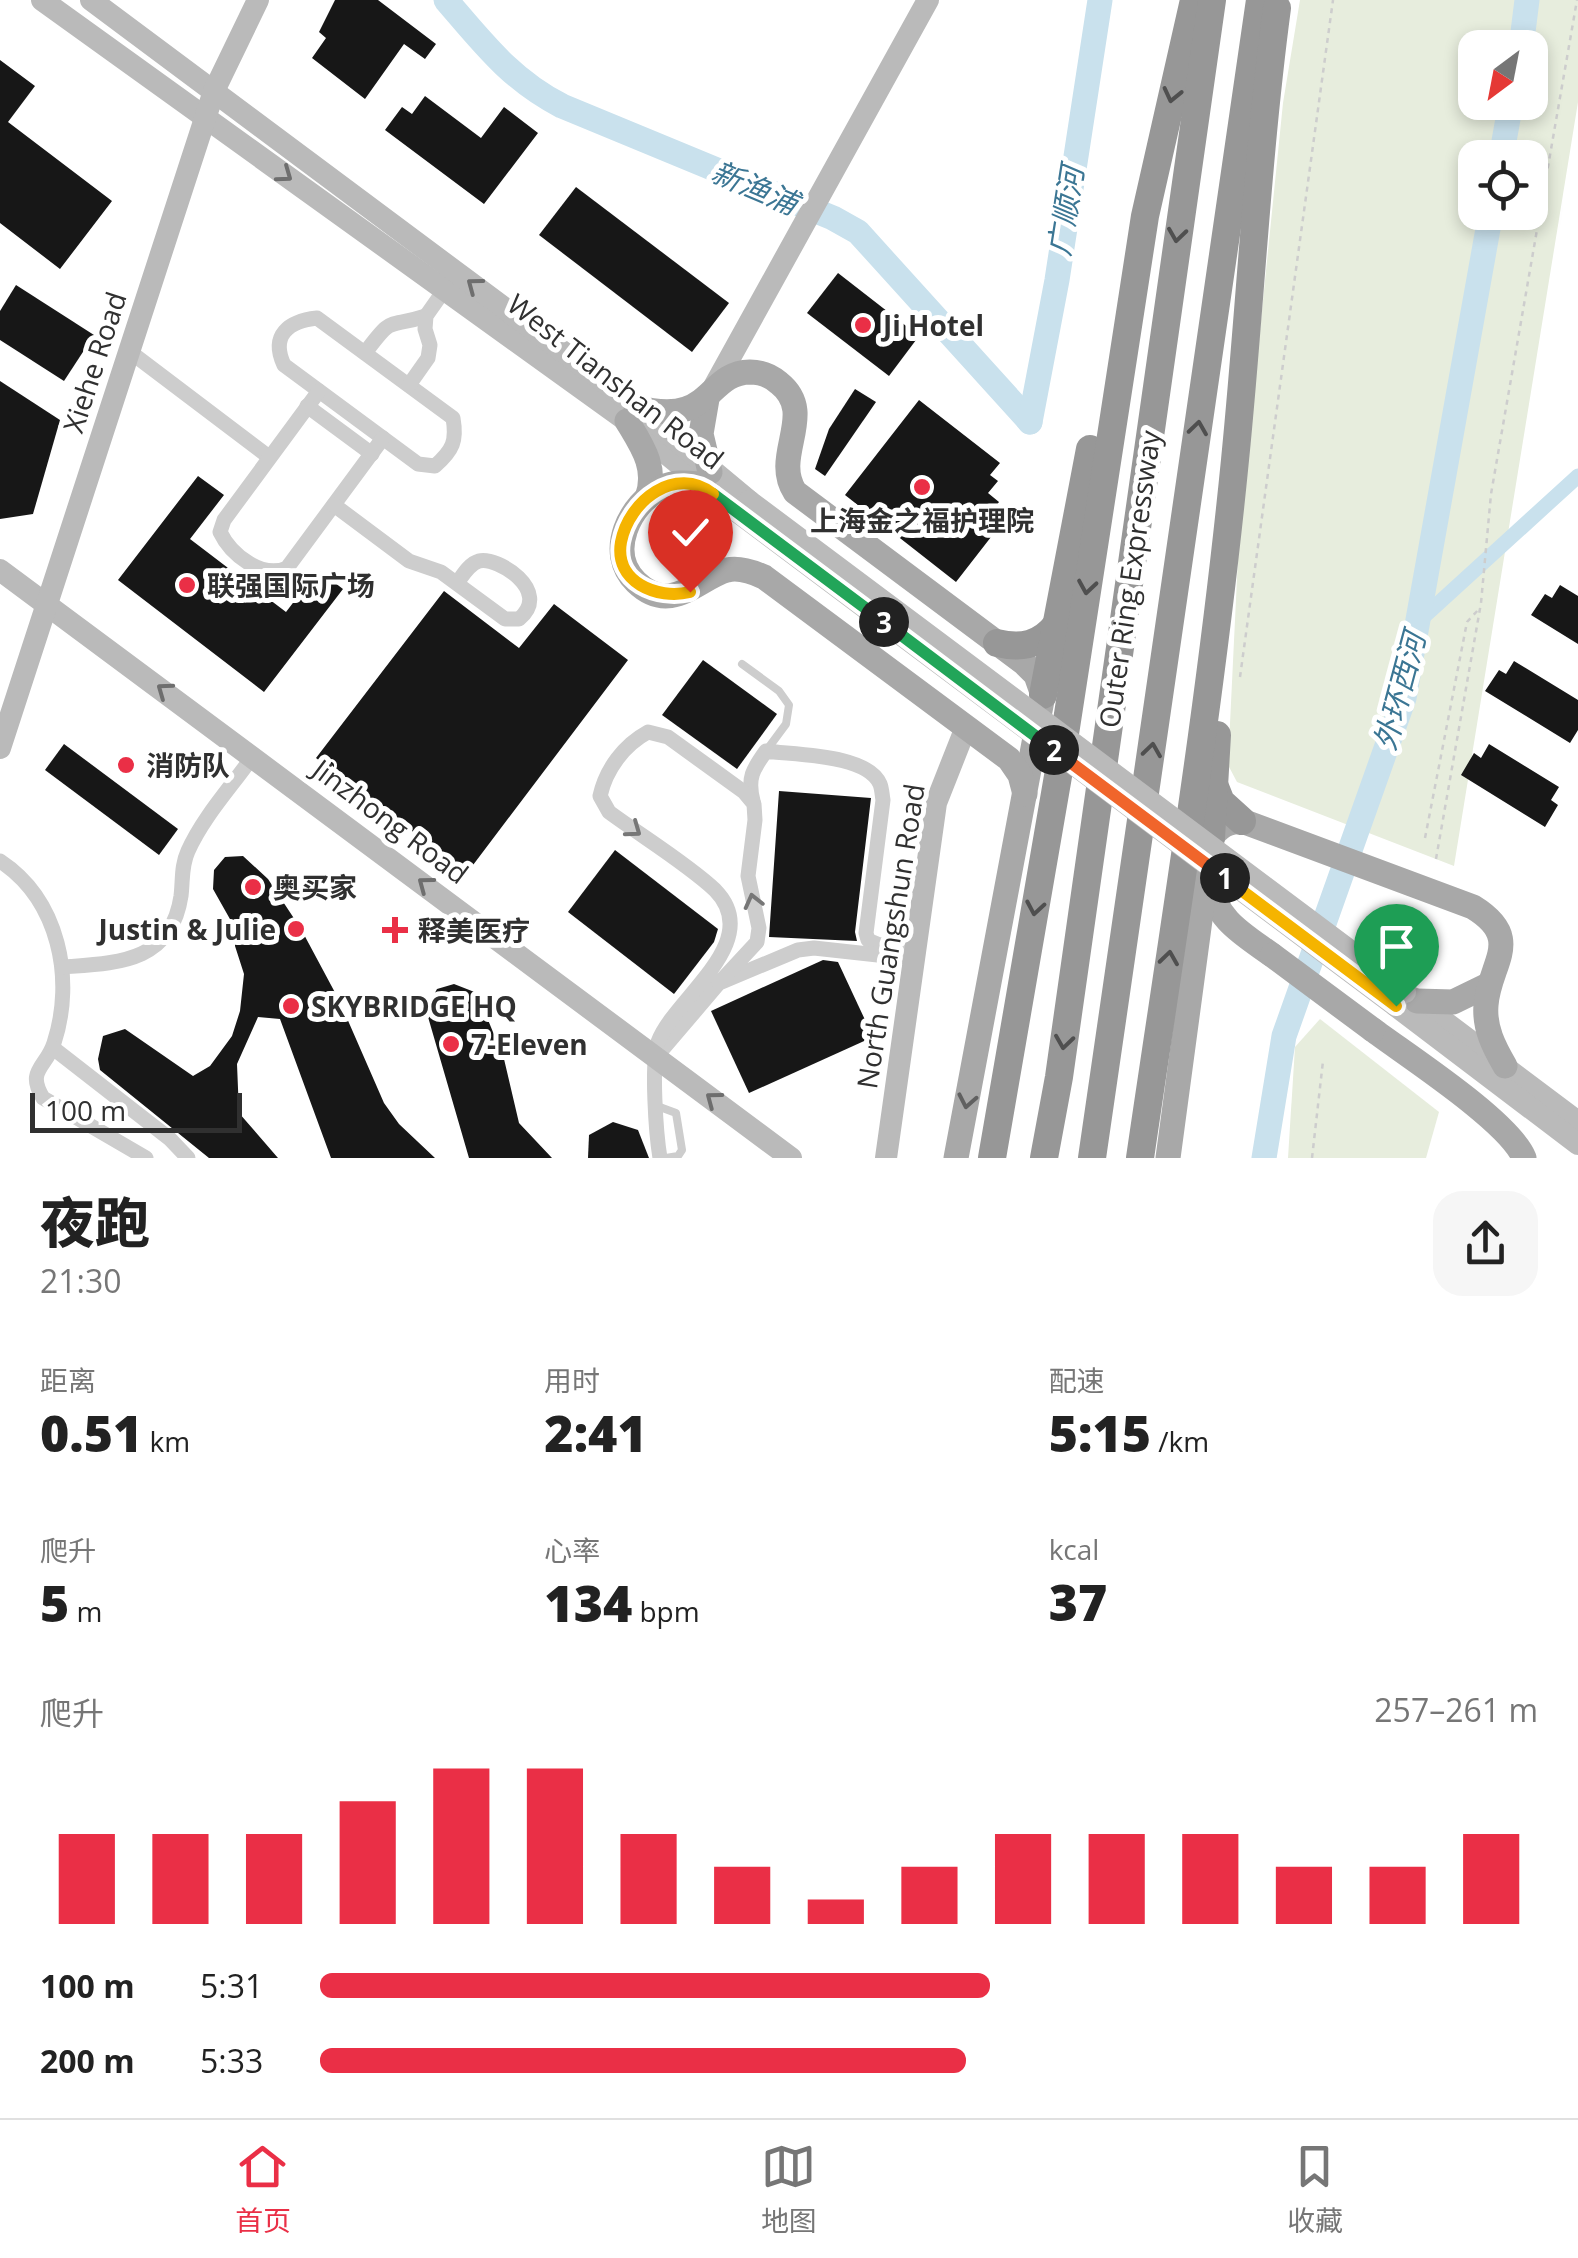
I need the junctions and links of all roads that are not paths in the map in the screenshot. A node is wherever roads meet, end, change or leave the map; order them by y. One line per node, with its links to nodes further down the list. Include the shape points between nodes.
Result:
1 (42, 0): 10 (main road, West Tianshan Road)
2 (91, 0): 9 (main road, West Tianshan Road)
3 (258, 0): 9 (main road, Xiehe Road)
4 (928, 0): 18 (main road)
5 (1194, 0): 13 (highway, one-way to 13)
6 (1212, 0): 68 (highway, Outer Ring Expressway, one-way to 68)
7 (1260, 0): 69 (highway, Outer Ring Expressway, one-way to 7)
8 (1278, 0): 29 (highway)
9 (214, 90): 10 (main road, Xiehe Road); 20 (main road, West Tianshan Road, one-way to 9)
10 (205, 118): 11 (main road, West Tianshan Road, one-way to 11); 14 (main road, Xiehe Road)
11 (445, 290): 12 (street); 20 (main road, West Tianshan Road)
12 (426, 316): 15 (street, via 384,327); 16 (street, via 428,358)
13 (1126, 328): 31 (highway, via 1091,441); 60 (highway, one-way to 60)
14 (129, 351): 23 (street); 30 (main road, Xiehe Road)
15 (365, 353): 16 (street); 17 (street, via 317,318 298,320 283,332 278,353 284,365)
16 (409, 385): 21 (street, via 453,418 457,438 434,466 418,464)
17 (319, 391): 19 (street); 21 (street)
18 (707, 399): 20 (main road, via 691,409); 24 (main road, via 701,434); 32 (main road, via 747,372 780,384 796,412 786,466 795,492)
19 (307, 406): 22 (street); 23 (street)
20 (632, 414): 24 (main road, West Tianshan Road); 25 (main road, via 650,466)
21 (383, 438): 22 (street)
22 (372, 454): 26 (street)
23 (269, 457): 26 (street, via 220,532 261,571 286,568)
24 (706, 478): 25 (main road, via 671,484); 52 (main road, West Tianshan Road, bridge)
25 (647, 498): 35 (main road, via 620,547 638,584 676,594 728,570 759,575)
26 (334, 504): 28 (street, via 409,560)
27 (0, 570): 30 (main road, Jinzhong Road)
28 (457, 583): 28 (street, via 505,619 529,611 527,587 494,562 480,560)
29 (1220, 591): 40 (highway); 70 (highway, one-way to 29)
30 (46, 603): 36 (main road, Xiehe Road); 38 (main road, Jinzhong Road, one-way to 30)
31 (1057, 624): 32 (highway, via 1031,644); 34 (highway)
32 (997, 643): 34 (main road, via 1036,674)
33 (742, 664): 37 (lane, via 788,705 786,724)
34 (1043, 695): 39 (main road)
35 (966, 727): 39 (main road); 47 (main road, North Guangshun Road, via 936,803)
36 (0, 748)
37 (766, 751): 41 (street, via 752,771); 47 (street, via 849,761 868,768 880,783 866,933 874,944)
38 (253, 756): 49 (street, via 189,849 174,920 159,943 117,963); 54 (main road, Jinzhong Road, one-way to 38)
39 (1021, 757): 67 (main road, one-way to 67, via 1025,794)
40 (1216, 787): 42 (highway, via 1221,802); 43 (highway)
41 (754, 804): 50 (street, one-way to 41, via 757,942 748,876); 54 (street, one-way to 54, via 668,738 648,732 631,741 604,778 600,796 609,812 716,891 728,910 730,934 722,955 658,1041)
42 (1242, 821): 43 (main road, via 1218,828); 51 (main road, via 1473,906 1488,916 1502,946)
43 (1211, 838): 45 (main road)
44 (0, 861): 49 (street, via 32,891 54,930)
45 (1207, 873): 46 (main road, via 1216,906); 48 (main road)
46 (1237, 931): 48 (main road, via 1221,934); 72 (main road, bridge, via 1496,1122)
47 (915, 955): 50 (street, via 798,950); 66 (main road, North Guangshun Road)
48 (1196, 956): 71 (main road)
49 (63, 967): 53 (street)
50 (719, 983): 54 (street)
51 (1488, 985): 52 (main road, via 1453,1002); 55 (main road, via 1486,1024)
52 (1406, 999): 55 (main road, West Tianshan Road); 59 (main road, West Tianshan Road)
53 (53, 1048): 58 (street); 61 (street, via 37,1070 35,1085 43,1098)
54 (656, 1057): 56 (street); 65 (main road, Jinzhong Road, one-way to 54)
55 (1505, 1066): 57 (main road, West Tianshan Road)
56 (656, 1106): 64 (street); 64 (lane, via 676,1113 679,1121 682,1150)
57 (1578, 1122)
58 (170, 1139): 62 (street); 63 (street)
59 (1578, 1144)
60 (992, 1156)
61 (146, 1158)
62 (157, 1158)
63 (188, 1158)
64 (662, 1158)
65 (791, 1158)
66 (886, 1158)
67 (956, 1158)
68 (1044, 1158)
69 (1092, 1158)
70 (1140, 1158)
71 (1168, 1158)
72 (1524, 1158)

